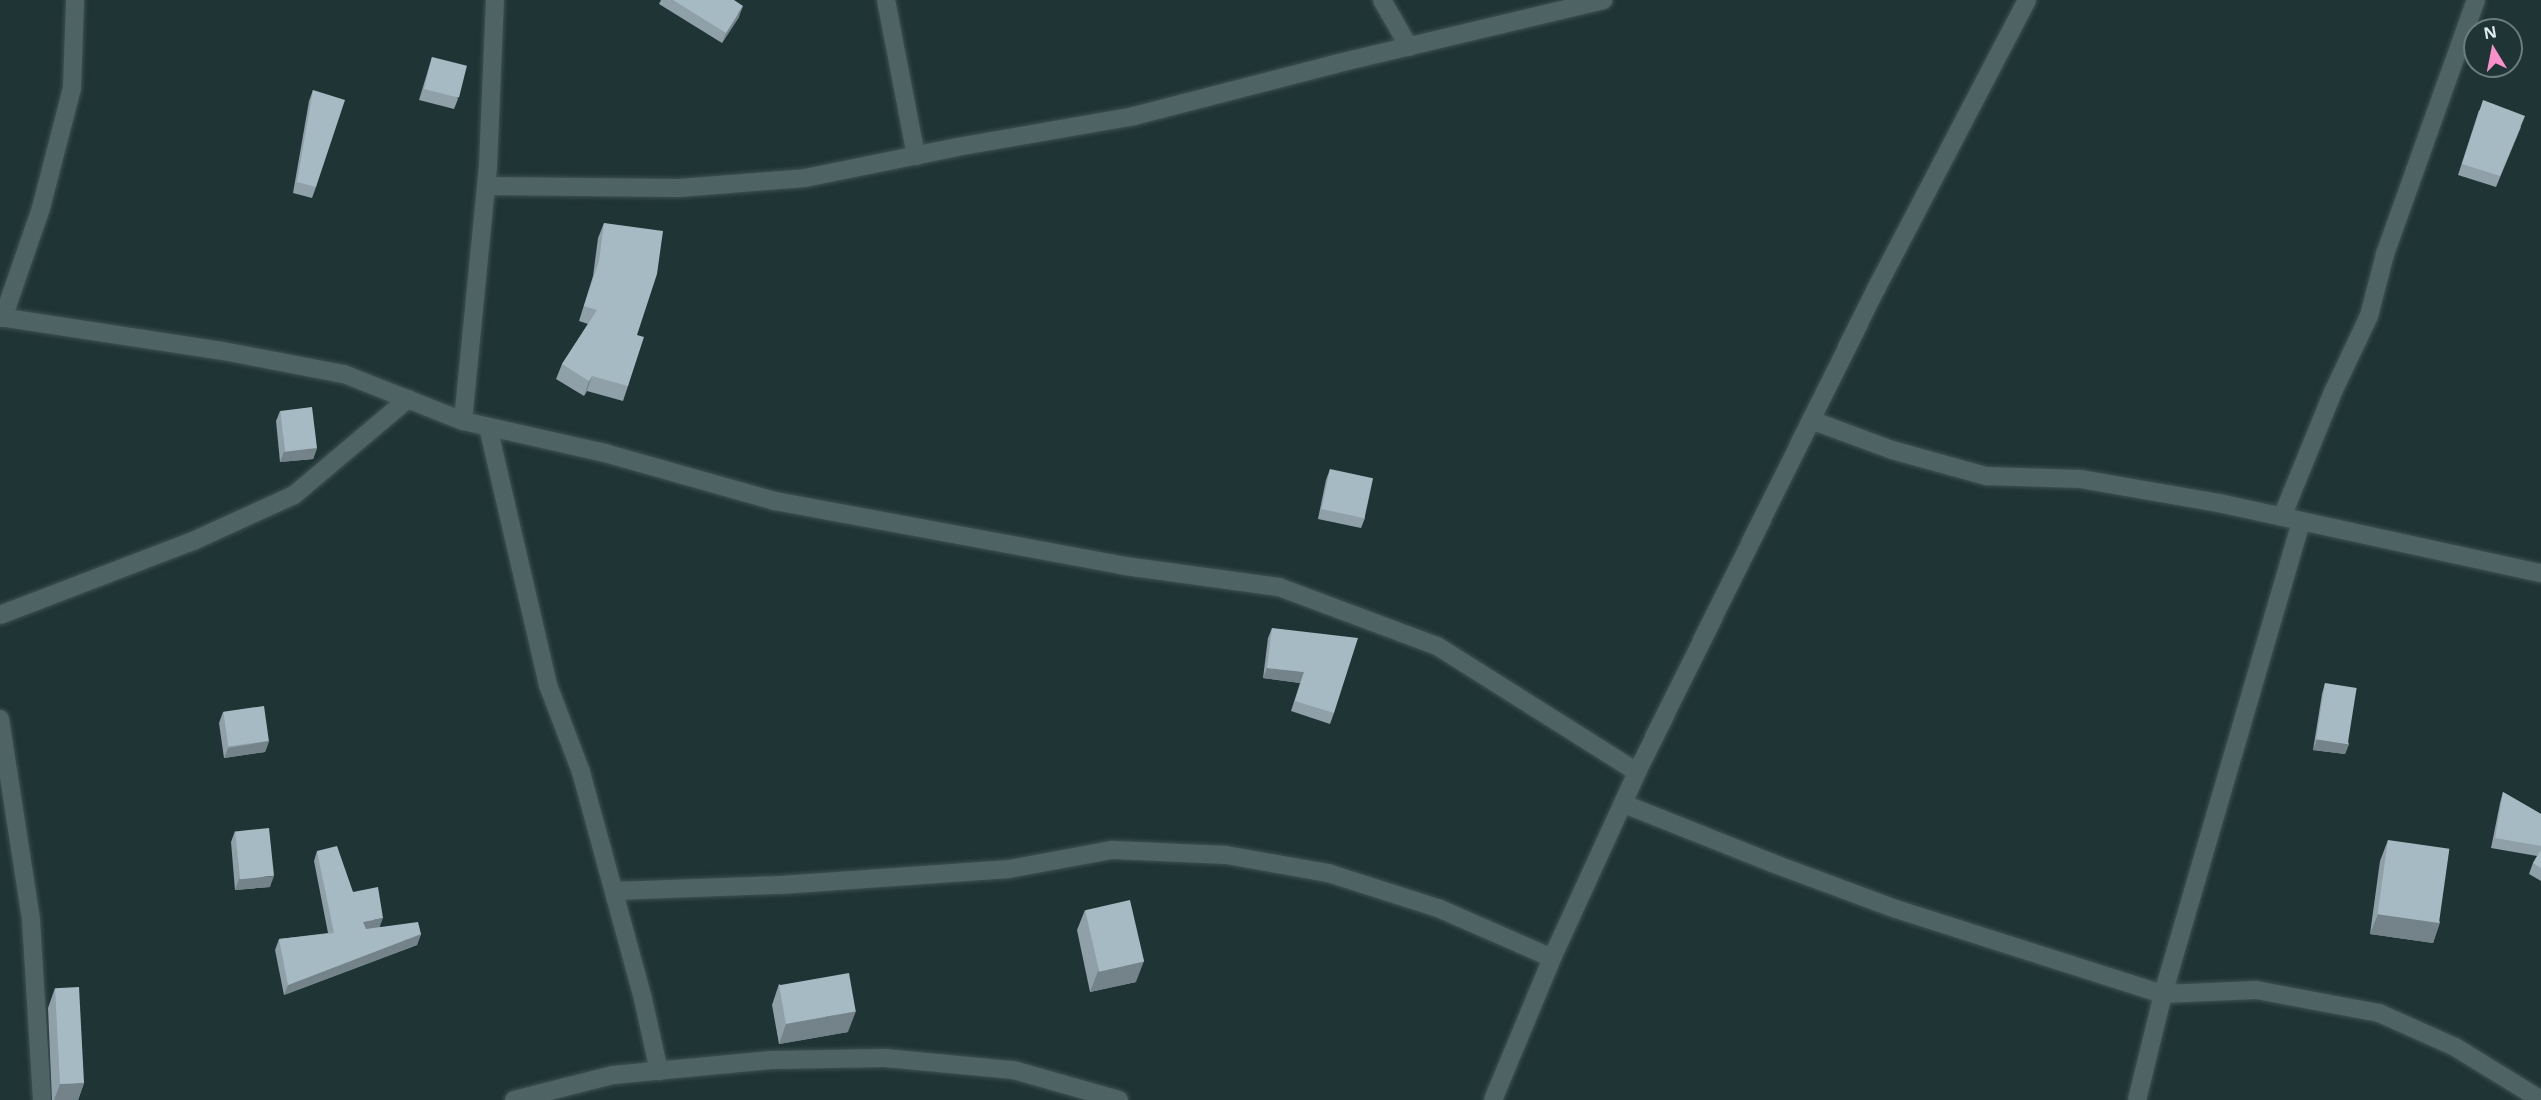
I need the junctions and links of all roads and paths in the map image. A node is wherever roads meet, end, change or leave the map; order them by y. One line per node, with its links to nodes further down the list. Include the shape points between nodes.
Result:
1 (75, 0): 11 (street, via 72,88 41,208)
2 (495, 0): 10 (street)
3 (886, 0): 9 (street)
4 (1382, 0): 8 (street)
5 (1603, 0): 8 (street)
6 (2027, 0): 13 (street)
7 (2476, 0): 16 (street, via 2385,254 2369,316)
8 (1409, 47): 9 (street, via 1134,116)
9 (916, 156): 10 (street, via 805,178 691,187)
10 (486, 186): 14 (street)
11 (2, 318): 12 (street, via 223,351 344,374)
12 (408, 399): 14 (street); 19 (street, via 294,495 193,541)
13 (1811, 420): 16 (street, via 1892,450 1986,476 2080,479); 21 (street)
14 (464, 421): 15 (street)
15 (488, 427): 21 (street, via 605,453 774,501 1125,566 1279,587 1437,646); 23 (street, via 548,685 581,772)
16 (2282, 517): 17 (street)
17 (2301, 522): 18 (street); 25 (street)
18 (2541, 573)
19 (0, 615)
20 (0, 719): 27 (street, via 31,920)
21 (1637, 772): 22 (street)
22 (1624, 804): 24 (street); 25 (street, via 1896,909)
23 (614, 891): 24 (street, via 781,885 1009,868 1112,850 1226,855 1328,873 1438,909); 26 (street)
24 (1552, 958): 30 (street)
25 (2163, 994): 31 (street); 32 (street, via 2256,990 2379,1013 2455,1047)
26 (659, 1071): 28 (street, via 613,1076); 29 (street, via 771,1060 885,1058 1013,1070)
27 (42, 1100)
28 (514, 1100)
29 (1119, 1100)
30 (1493, 1100)
31 (2137, 1100)
32 (2541, 1100)

